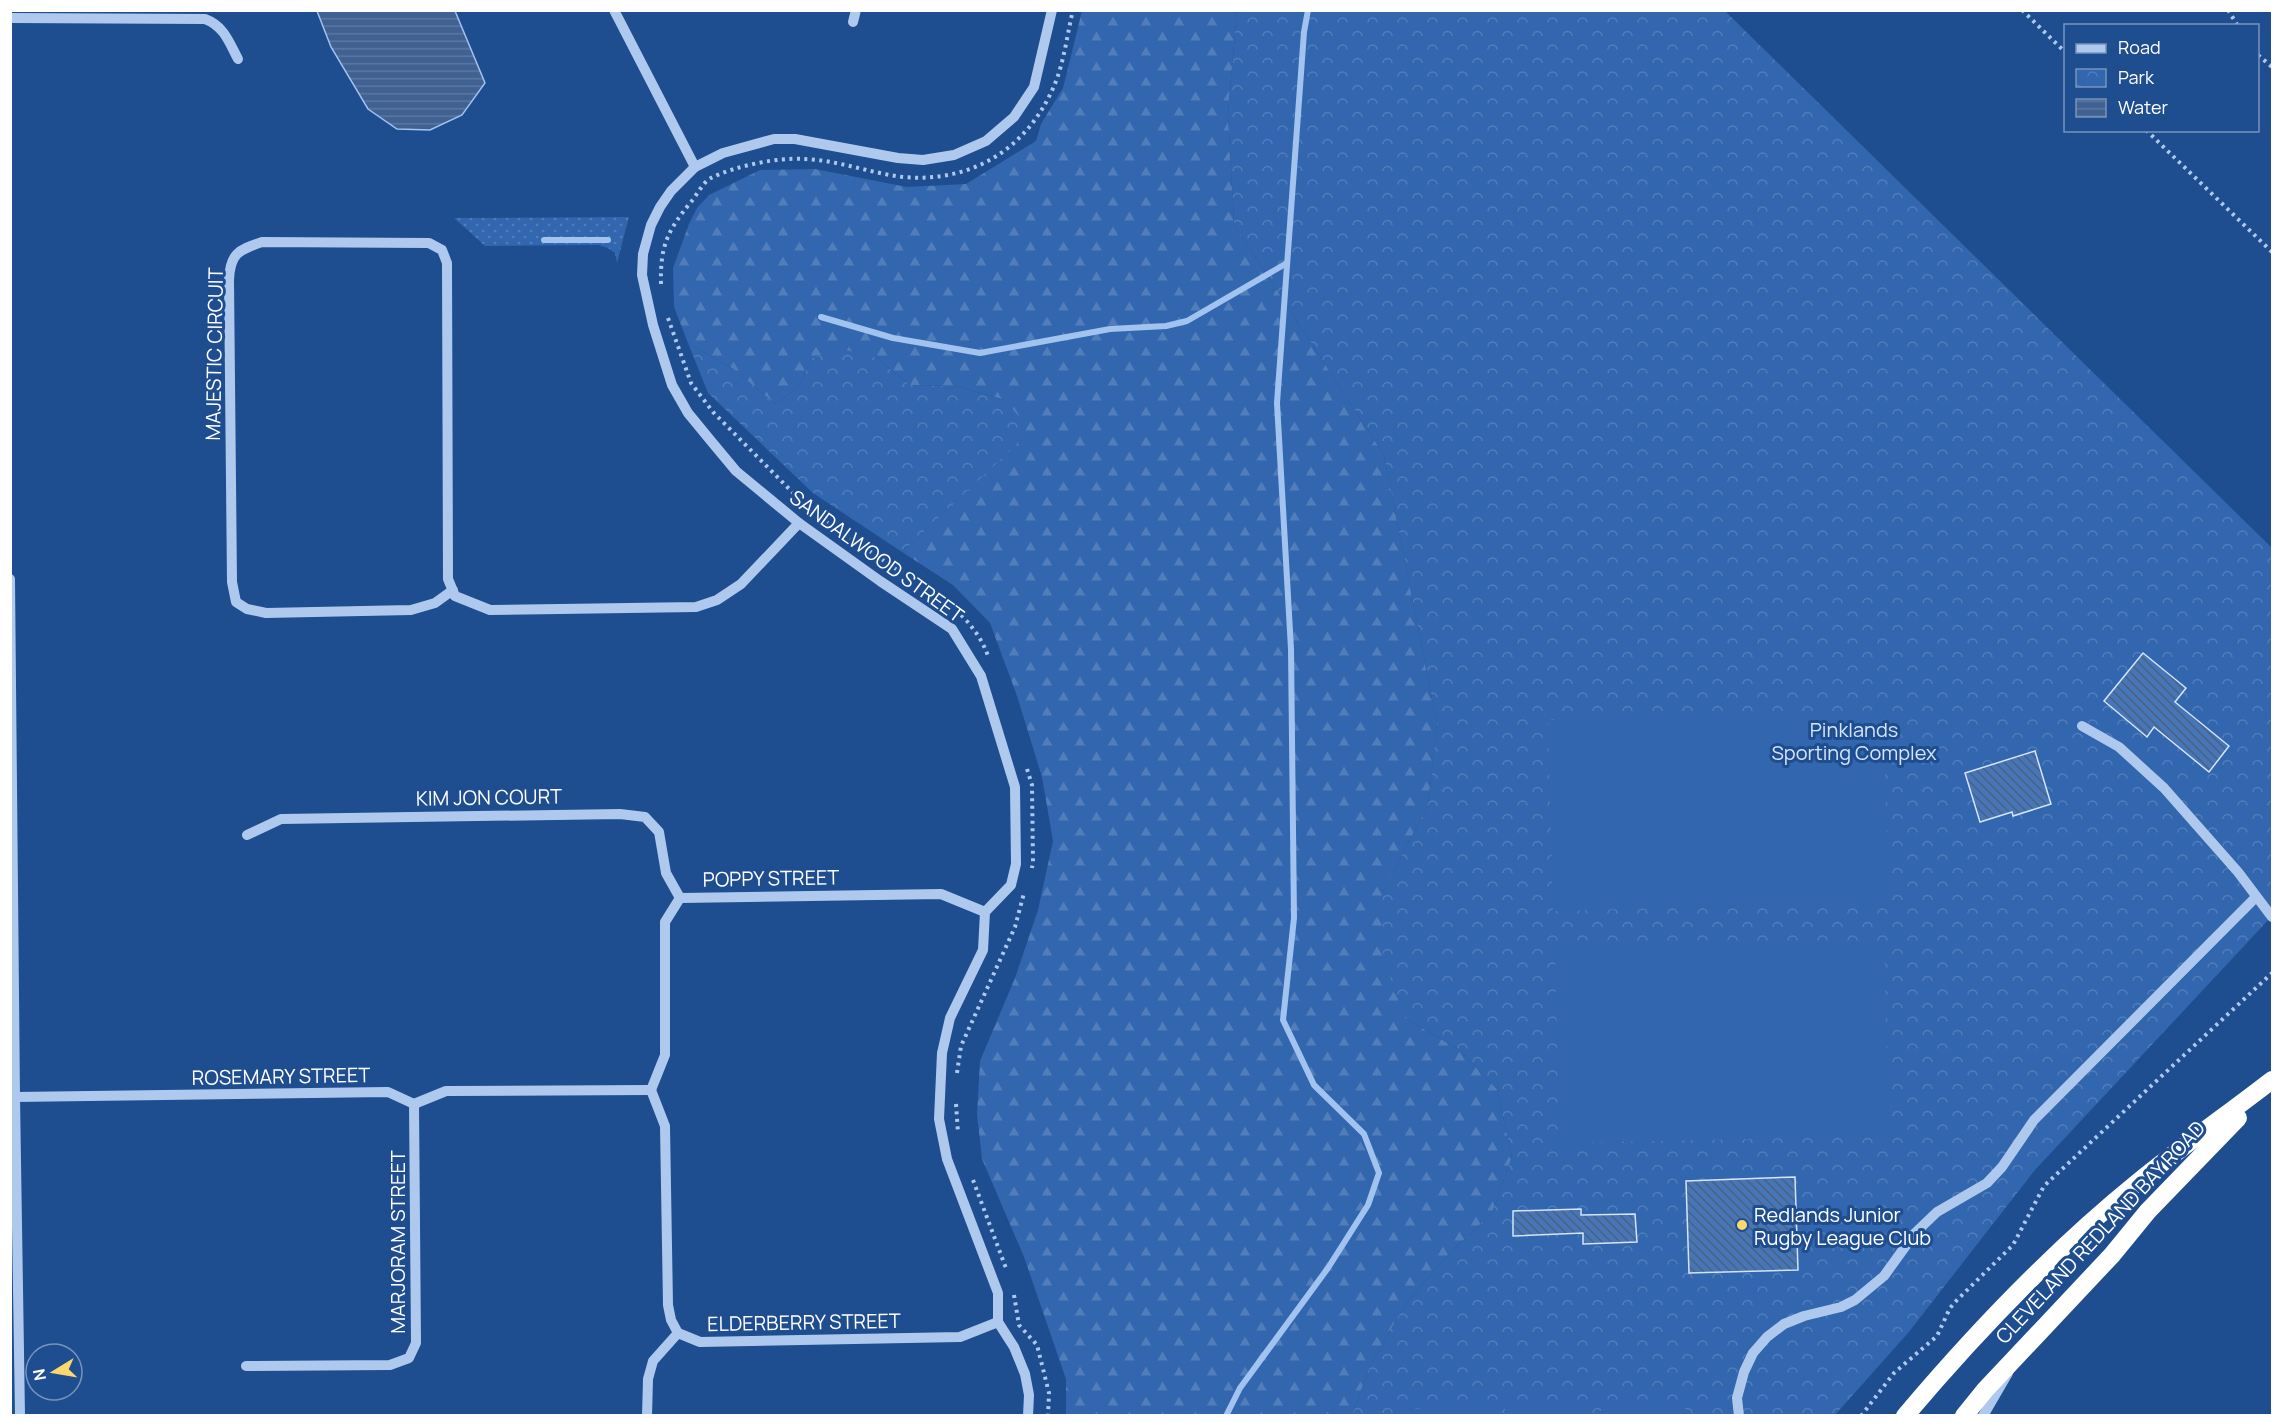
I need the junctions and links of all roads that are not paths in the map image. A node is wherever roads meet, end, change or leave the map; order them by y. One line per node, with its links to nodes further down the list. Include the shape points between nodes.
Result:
1 (614, 10): 5 (street)
2 (1052, 10): 5 (street, SANDALWOOD STREET, via 1034,87 1014,117 986,141 954,155 923,160 774,139 723,153)
3 (10, 18): 4 (street, via 205,19 226,35)
4 (238, 59)
5 (695, 167): 6 (street, SANDALWOOD STREET, via 671,191 651,225 643,254 644,287 661,355 672,386 688,413 736,471)
6 (799, 523): 8 (street, via 741,584 717,600 696,607 490,609 455,597); 13 (street, SANDALWOOD STREET, via 952,629 981,675 1016,788 1016,864 1011,885)
7 (10, 579): 17 (street)
8 (453, 590): 8 (street, MAJESTIC CIRCUIT, via 448,579 447,263 442,250 429,243 262,242 241,249 230,262 229,280 232,582 236,602 266,613 411,610 435,603)
9 (2082, 726): 11 (street, via 2119,747 2164,788)
10 (247, 835): 12 (street, KIM JON COURT, via 281,819 620,813 645,817 659,832 666,873)
11 (2256, 897): 14 (street); 26 (street, via 2034,1120 1987,1183 1937,1212 1884,1276 1855,1300 1784,1324 1767,1337 1744,1372 1737,1398)
12 (680, 898): 13 (street, POPPY STREET, via 941,894); 16 (street, POPPY STREET, via 665,922 665,1055)
13 (985, 912): 19 (street, via 983,950 950,1018 944,1044 939,1119 947,1159 998,1293)
14 (2272, 917)
15 (2272, 1081): 21 (highway, CLEVELAND REDLAND BAY ROAD); 27 (highway, CLEVELAND REDLAND BAY ROAD, via 2138,1182 2086,1227 2005,1304)
16 (651, 1090): 18 (street, via 446,1091); 20 (street, via 665,1126 668,1305)
17 (15, 1098): 18 (street, ROSEMARY STREET, via 388,1092); 23 (street)
18 (414, 1104): 22 (street, MARJORAM STREET, via 416,1342 409,1358 390,1365)
19 (998, 1322): 20 (street, ELDERBERRY STREET, via 960,1337 700,1342); 25 (street, via 1025,1374)
20 (678, 1333): 24 (street, via 653,1361 648,1379)
21 (2018, 1354): 28 (highway, CLEVELAND REDLAND BAY ROAD); 29 (street)
22 (246, 1366)
23 (20, 1416)
24 (647, 1416)
25 (1028, 1416)
26 (1739, 1416)
27 (1905, 1416)
28 (1964, 1416)
29 (1983, 1416)

